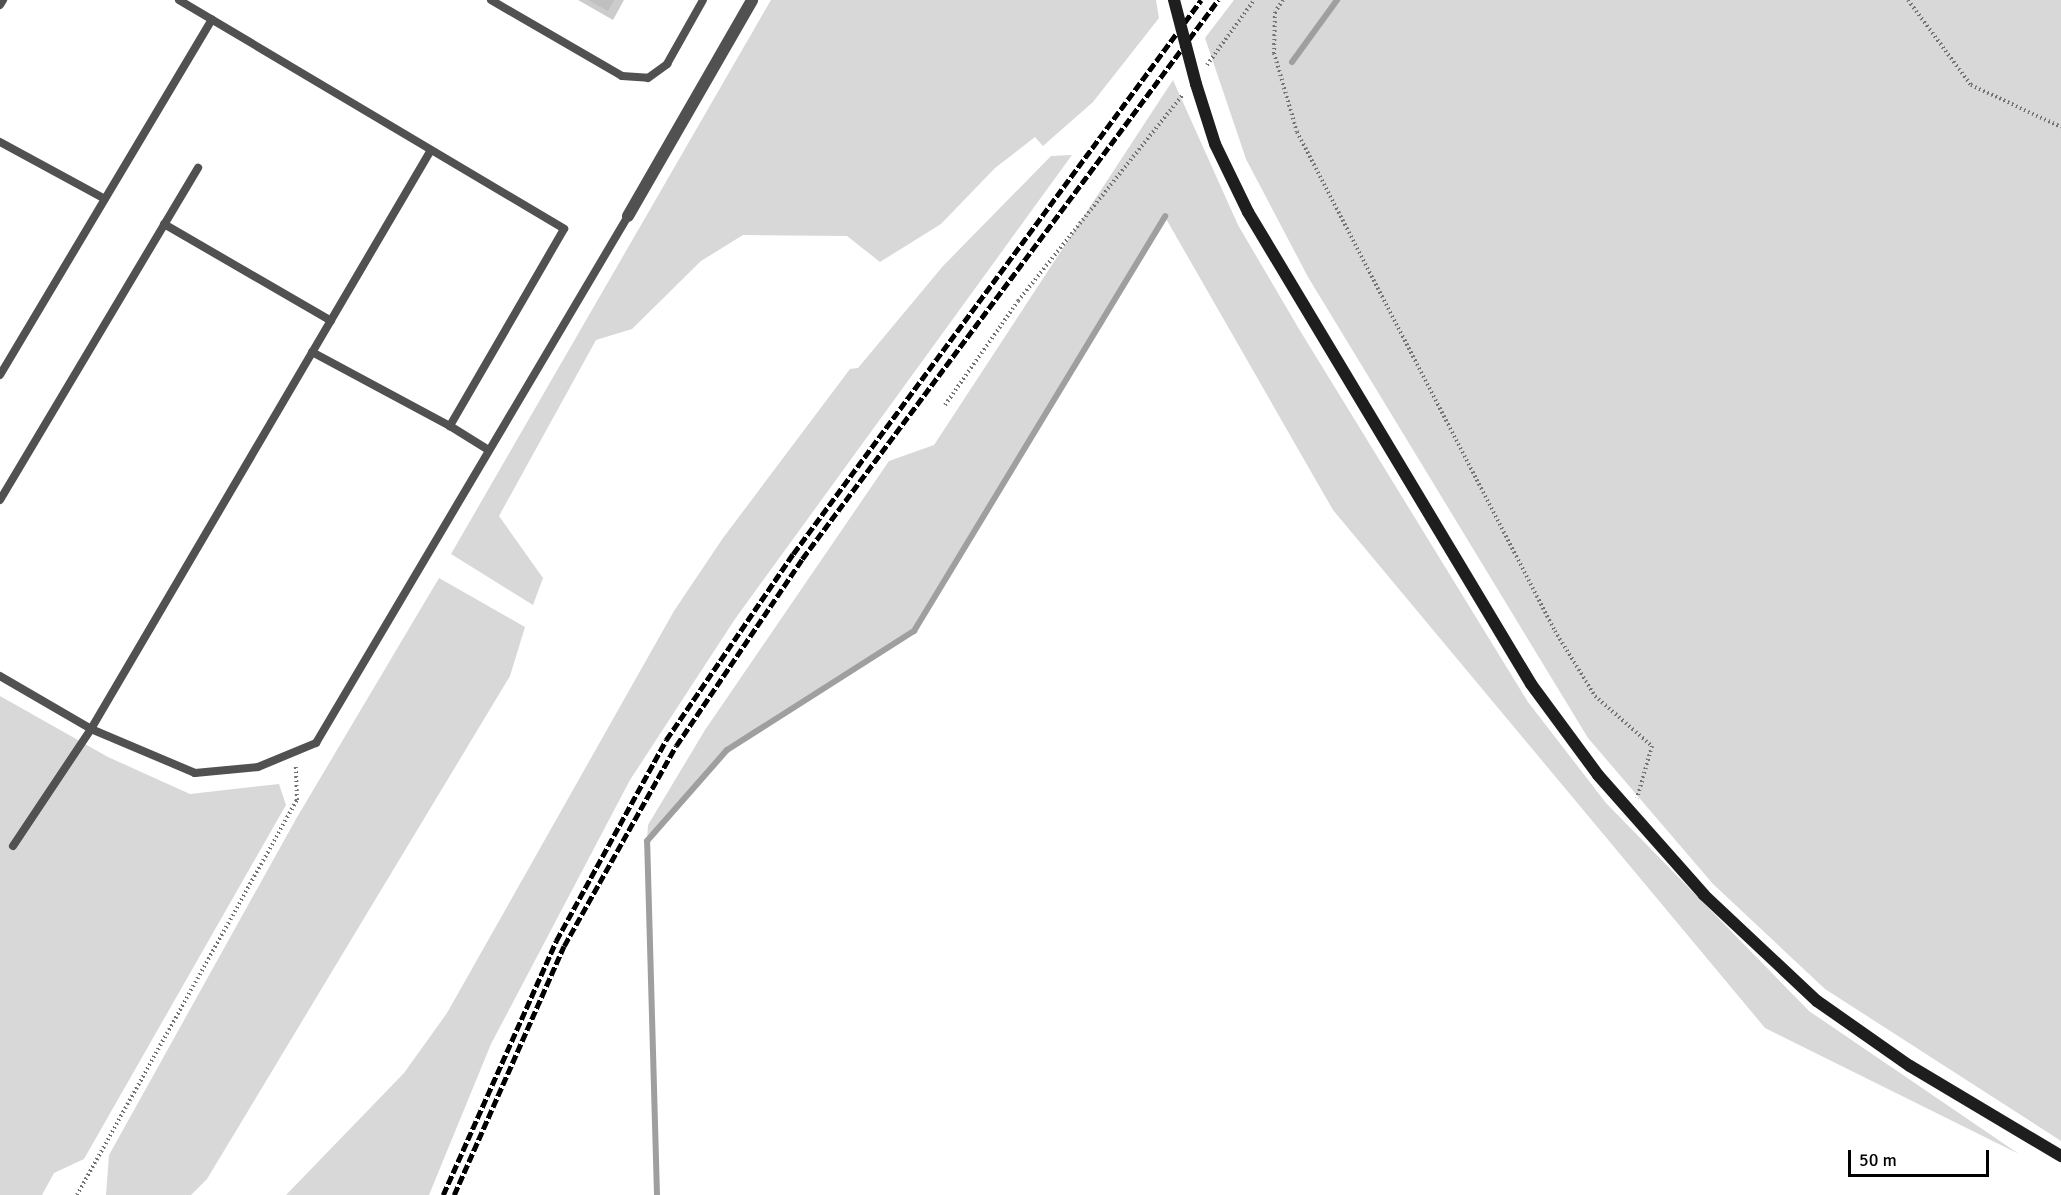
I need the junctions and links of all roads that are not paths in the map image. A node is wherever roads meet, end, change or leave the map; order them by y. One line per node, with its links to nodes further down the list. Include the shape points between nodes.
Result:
1 (3, 0): 7 (lane)
2 (179, 0): 8 (lane)
3 (491, 0): 4 (lane, via 622,76 648,78 667,64)
4 (703, 0)
5 (752, 0): 13 (street)
6 (1174, 0): 24 (main road, bridge, via 1192,86 1248,212 1531,684 1631,812 1704,895 1817,1001 1910,1066)
7 (0, 5)
8 (212, 19): 10 (lane); 12 (lane)
9 (0, 142): 12 (lane)
10 (431, 150): 15 (lane); 18 (lane, via 564,229)
11 (198, 168): 14 (lane)
12 (105, 199): 17 (lane)
13 (628, 216): 19 (lane)
14 (164, 224): 15 (lane); 20 (lane)
15 (331, 321): 16 (lane)
16 (312, 352): 18 (lane); 22 (lane)
17 (0, 375)
18 (450, 426): 19 (lane)
19 (487, 449): 22 (lane, via 316,743 258,767 195,773)
20 (0, 500)
21 (0, 676): 22 (lane)
22 (91, 729): 23 (lane)
23 (13, 846)
24 (2061, 1156)

